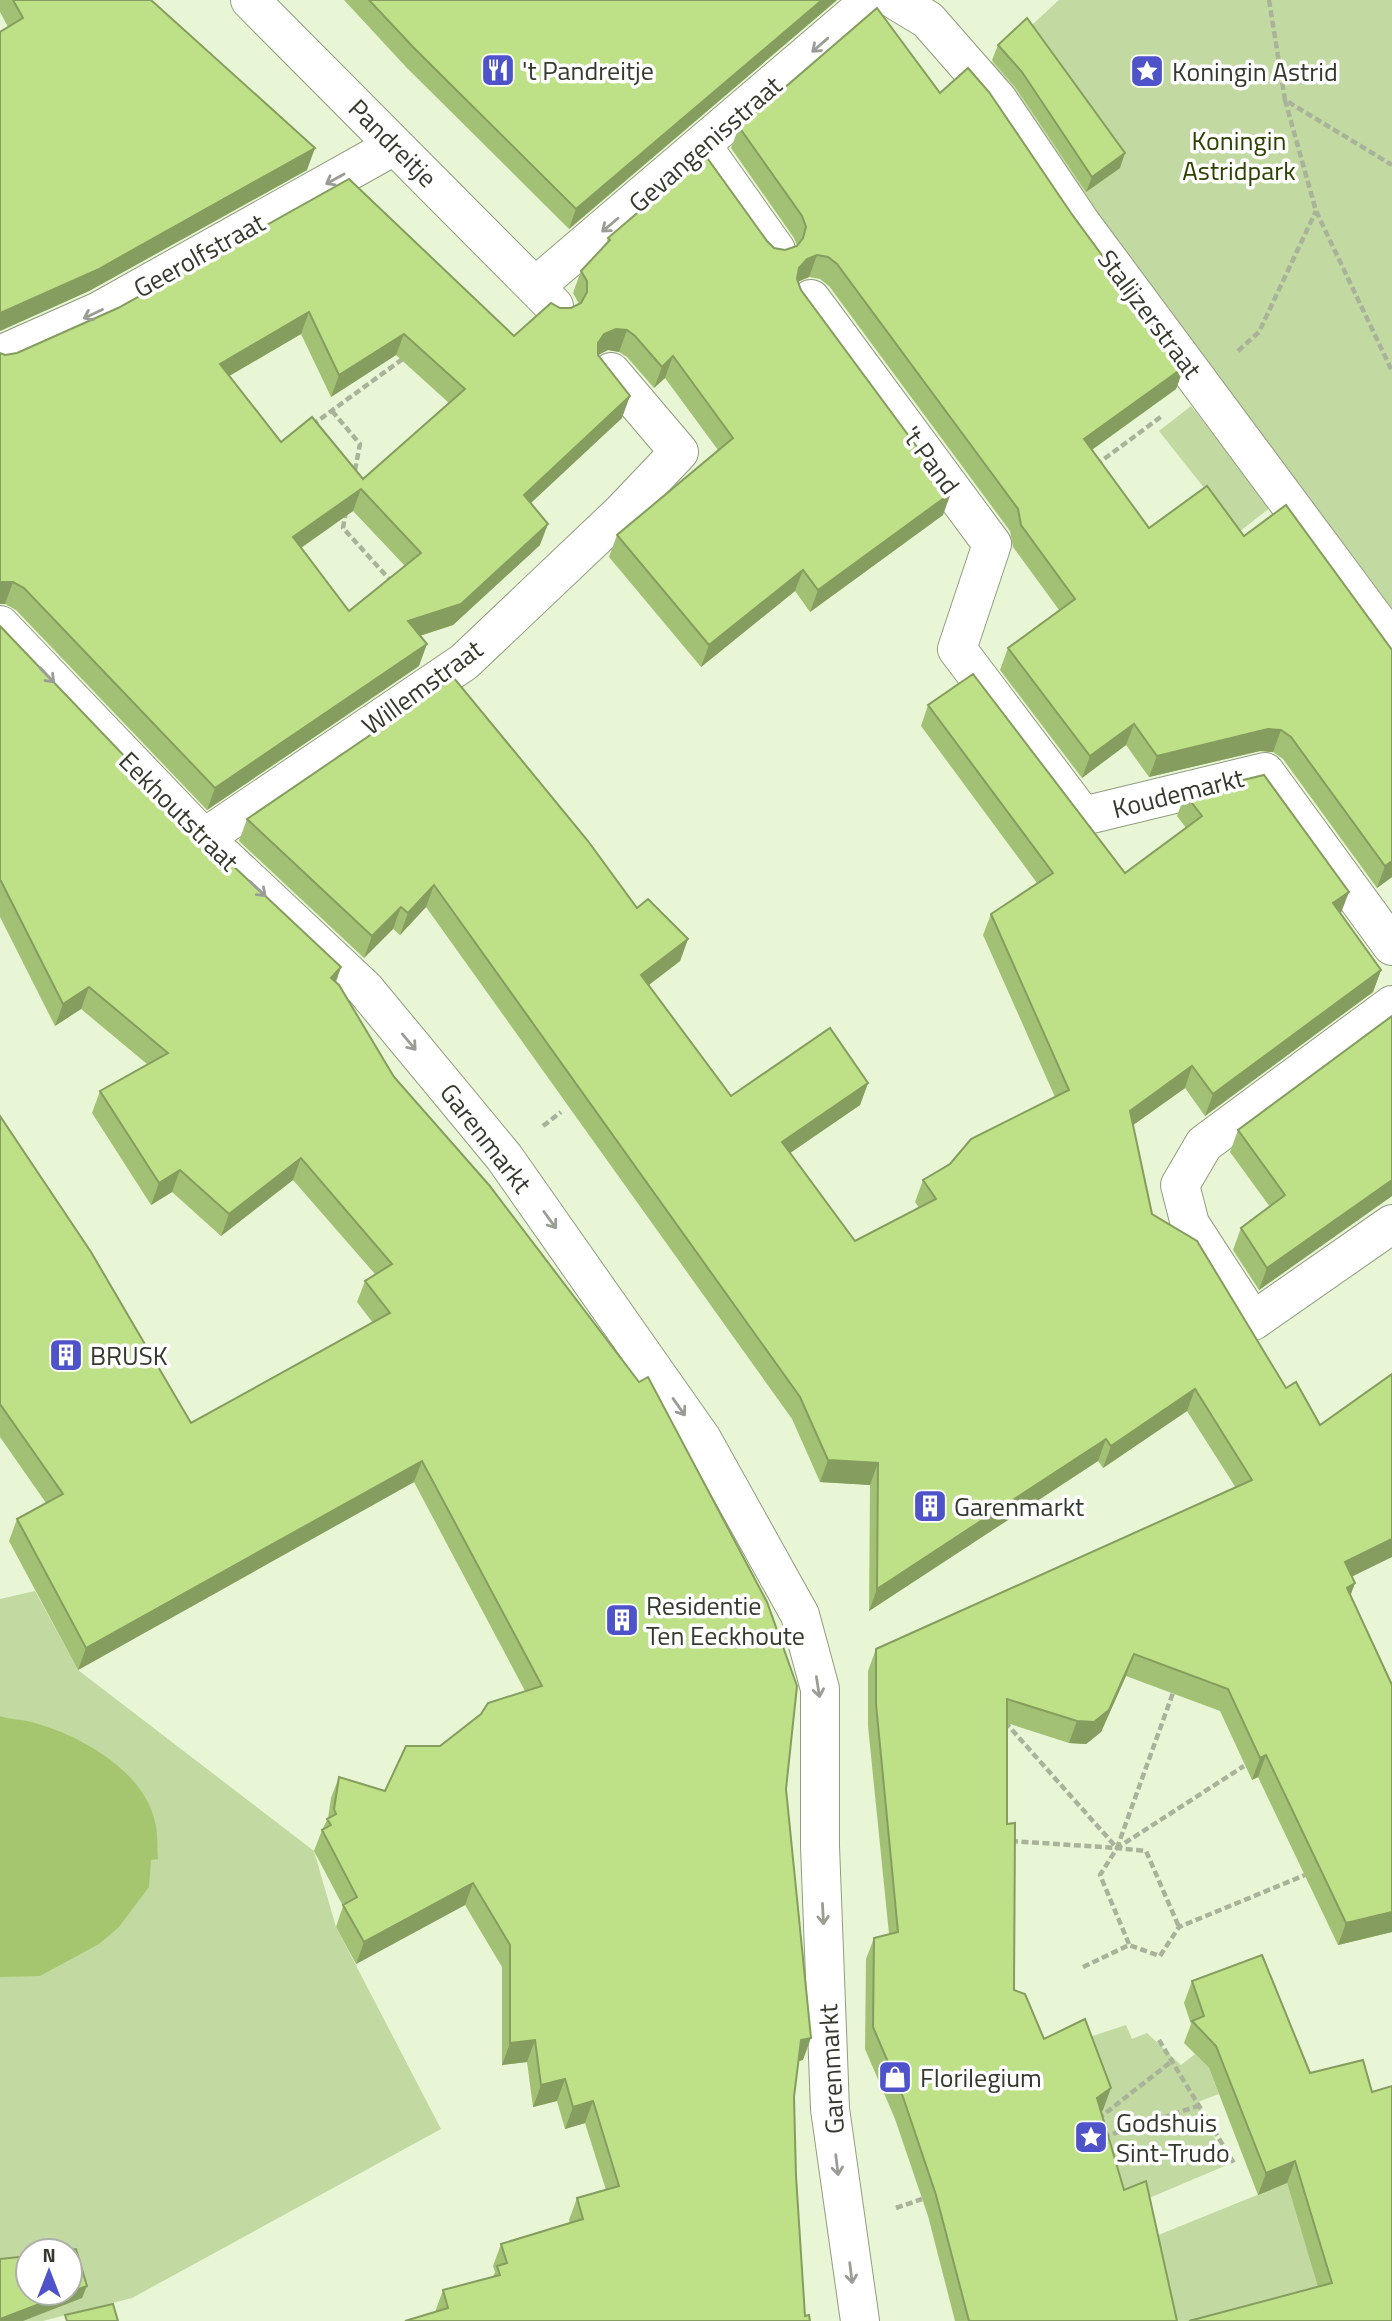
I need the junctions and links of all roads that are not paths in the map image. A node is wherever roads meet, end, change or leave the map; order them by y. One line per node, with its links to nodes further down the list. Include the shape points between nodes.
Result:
1 (250, 0): 4 (street, Pandreitje)
2 (871, 0): 5 (street, Gevangenisstraat, one-way to 5)
3 (895, 0): 12 (street, Stalijzerstraat, via 928,20 998,100 1081,223)
4 (394, 146): 7 (street, Pandreitje); 9 (street, Geerolfstraat, one-way to 9, via 99,311)
5 (703, 147): 6 (street); 7 (street, Gevangenisstraat, one-way to 7)
6 (776, 250)
7 (547, 297)
8 (811, 299): 13 (street, 't Pand, via 992,544)
9 (0, 355)
10 (611, 372): 14 (street, Willemstraat, via 678,452 621,513 464,662)
11 (0, 625): 14 (street, Eekhoutstraat, one-way to 14)
12 (1392, 642)
13 (957, 649): 15 (street, Koudemarkt, via 1083,816 1265,772)
14 (204, 838): 16 (street, Eekhoutstraat, one-way to 16)
15 (1392, 946)
16 (365, 989): 19 (street, Garenmarkt, one-way to 19, via 504,1157 561,1235 702,1439 800,1615 820,1689 820,1846 830,2109)
17 (1392, 1005): 18 (street, via 1204,1143 1180,1185 1190,1224 1253,1321)
18 (1392, 1224)
19 (859, 2321)

